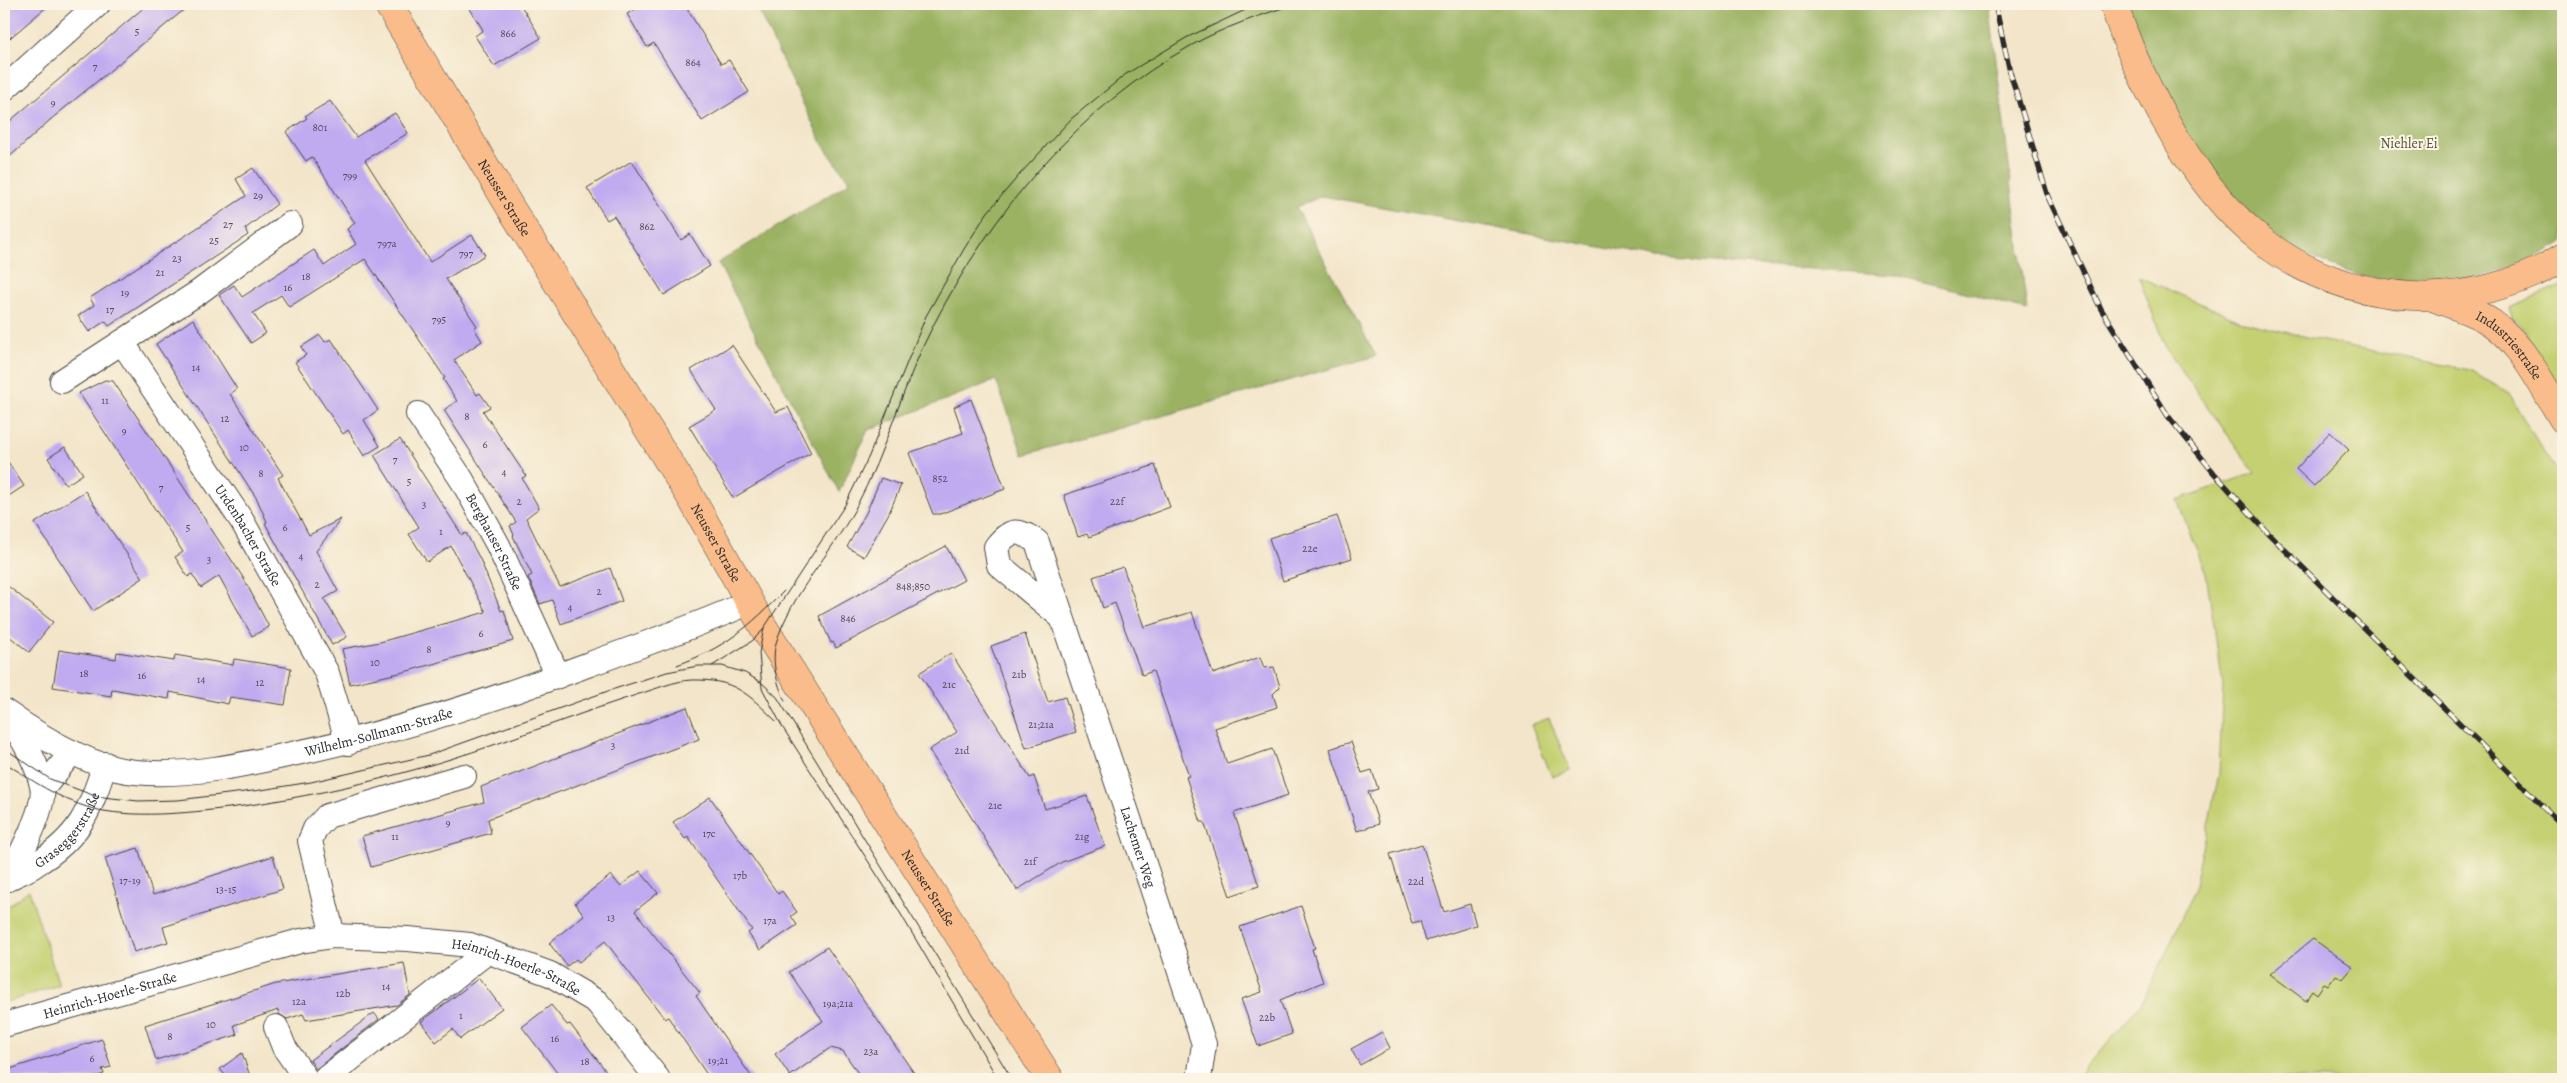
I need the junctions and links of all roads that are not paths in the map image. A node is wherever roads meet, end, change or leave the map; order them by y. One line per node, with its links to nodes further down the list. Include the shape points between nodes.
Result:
1 (98, 4): 4 (street)
2 (388, 4): 12 (main road, Neusser Straße, via 643,419)
3 (2114, 4): 7 (main road, via 2150,94 2195,170 2225,208 2257,239 2292,263 2324,278 2385,293)
4 (4, 89)
5 (290, 224): 8 (street, via 199,292)
6 (2563, 257): 7 (main road, via 2531,275 2491,288)
7 (2431, 297): 11 (main road, Industriestraße, via 2482,316 2498,327 2514,342)
8 (122, 342): 9 (street); 16 (street, Urdenbacher Straße, via 242,521 327,673)
9 (62, 381)
10 (418, 414): 14 (street, Berghauser Straße, via 462,480 498,545)
11 (2563, 419)
12 (750, 602): 14 (street, Wilhelm-Sollmann-Straße, via 698,625); 29 (main road, Neusser Straße)
13 (1060, 616): 30 (street, Lachemer Weg, via 1204,1044)
14 (558, 676): 16 (street, Wilhelm-Sollmann-Straße, via 449,714)
15 (5, 712): 17 (street, Wilhelm-Sollmann-Straße, via 47,741); 20 (street, via 27,748)
16 (348, 743): 18 (street, Wilhelm-Sollmann-Straße, via 244,764 170,773 133,772)
17 (72, 752): 18 (street, Wilhelm-Sollmann-Straße); 20 (street, Graseggerstraße)
18 (105, 764): 21 (street, Graseggerstraße, via 91,808 74,834 36,865)
19 (464, 776): 22 (street, via 327,816 315,829 310,841)
20 (43, 788): 21 (street, Graseggerstraße, via 34,828)
21 (6, 880)
22 (332, 936): 23 (street, Heinrich-Hoerle-Straße, via 470,945); 24 (street, Heinrich-Hoerle-Straße, via 252,954)
23 (487, 952): 27 (street); 28 (street, Heinrich-Hoerle-Straße, via 550,974 597,1002)
24 (4, 1026)
25 (276, 1027): 26 (street, via 284,1047)
26 (306, 1079)
27 (325, 1079)
28 (658, 1079)
29 (1050, 1079)
30 (1199, 1079)

